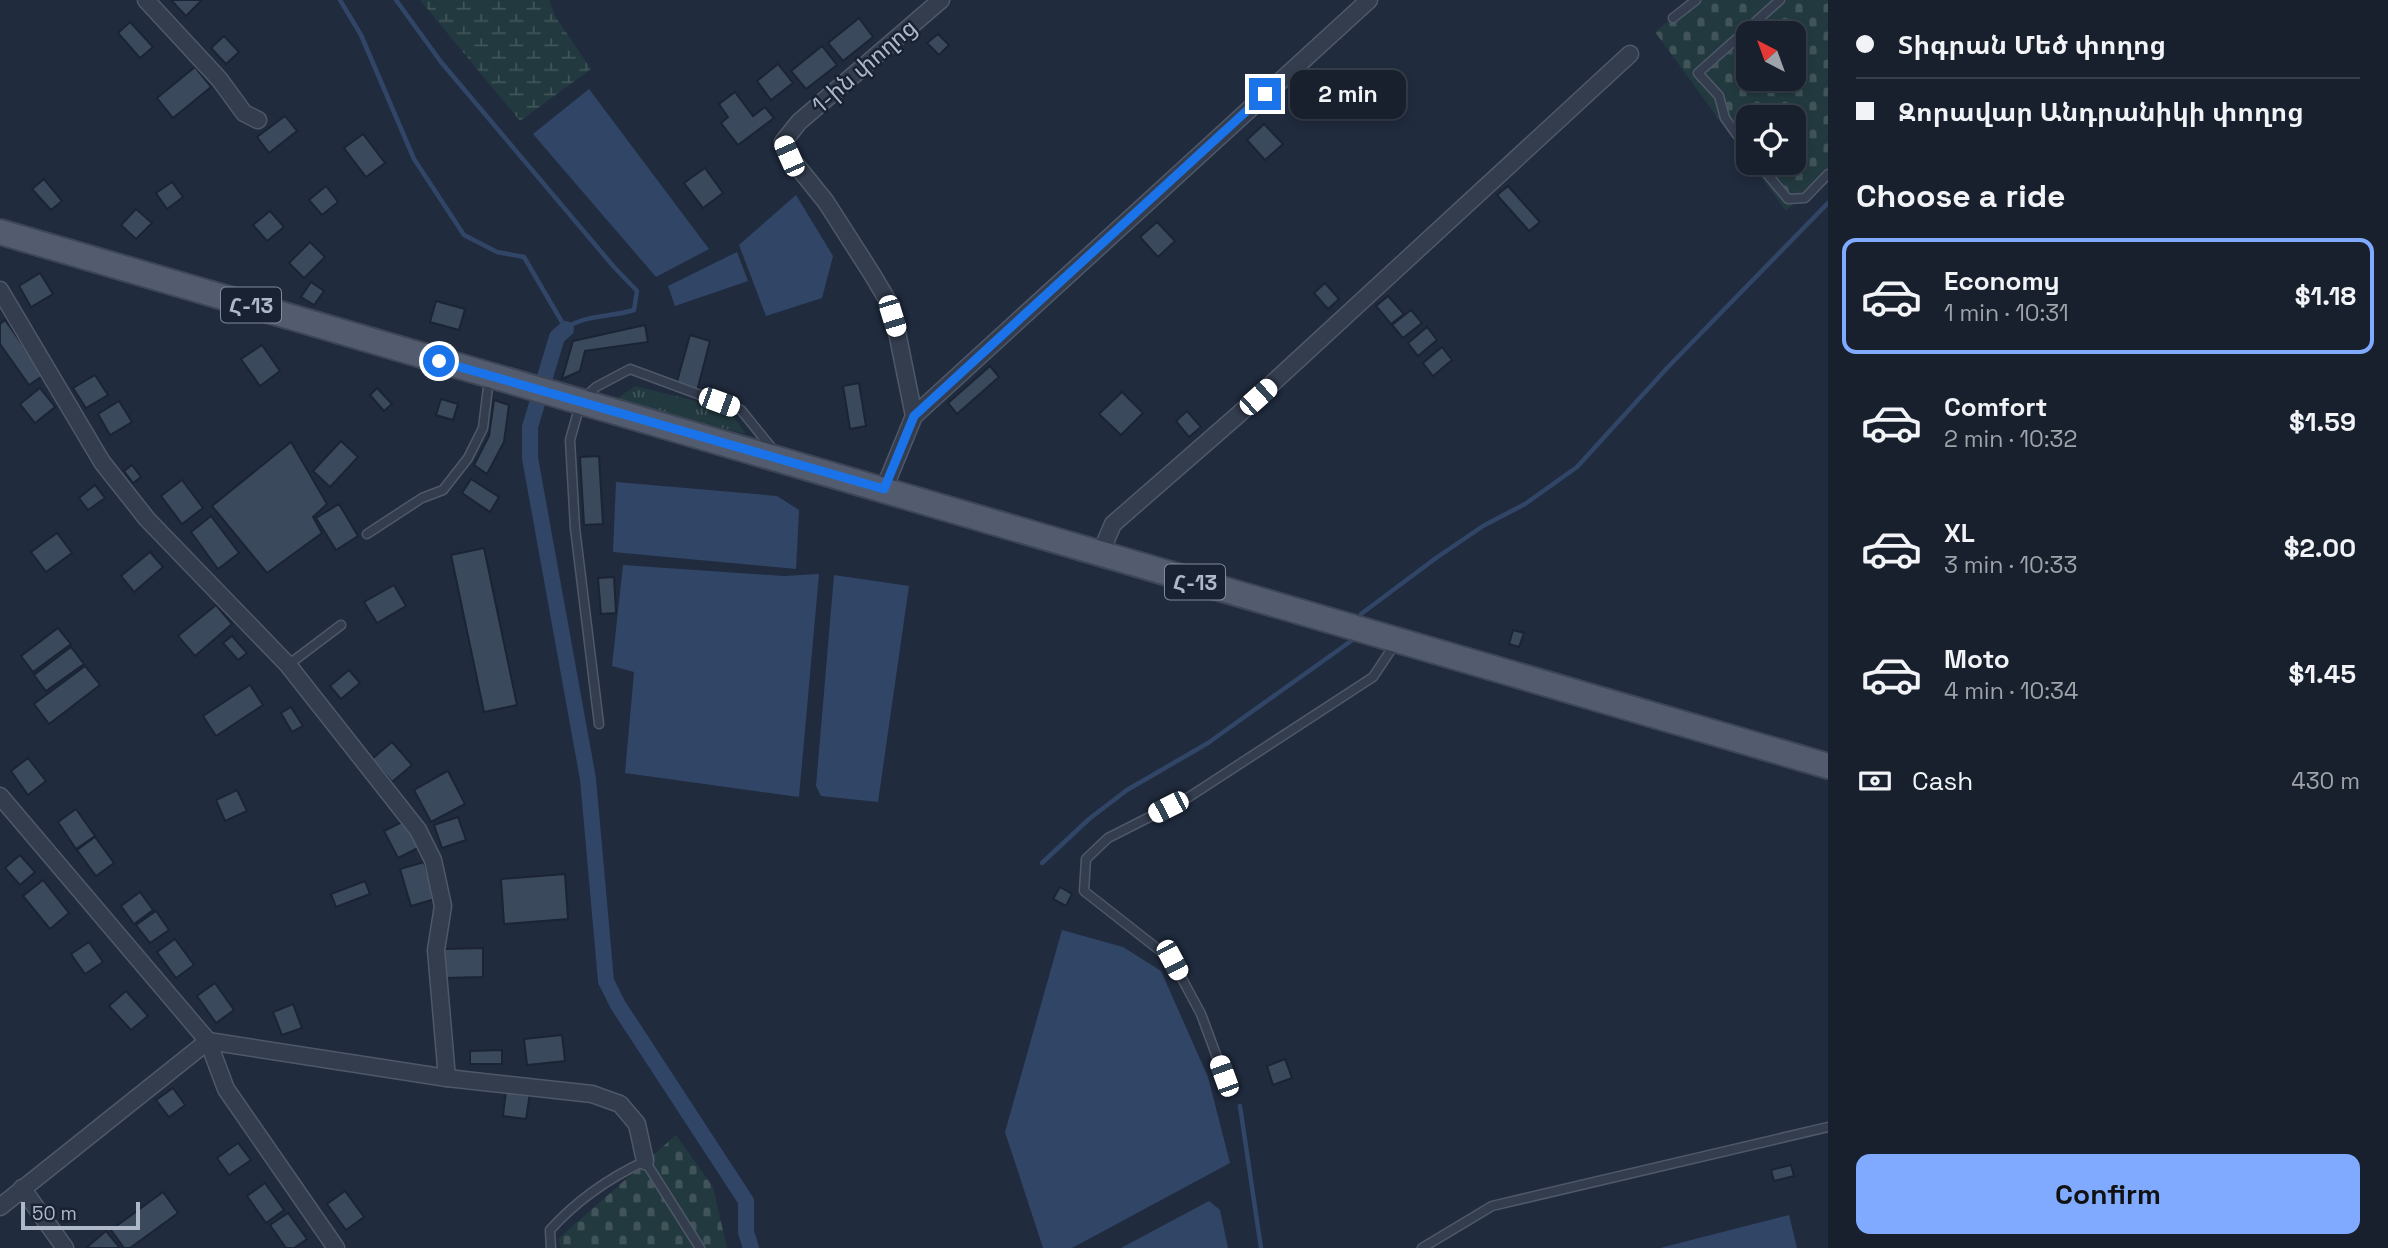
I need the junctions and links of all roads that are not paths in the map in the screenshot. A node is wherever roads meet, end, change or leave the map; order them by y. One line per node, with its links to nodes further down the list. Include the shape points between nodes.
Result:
1 (146, 0): 8 (street, via 244,113)
2 (942, 0): 16 (street, 1-ին փողոց, via 799,122 783,142 888,301)
3 (1368, 0): 16 (street)
4 (1696, 0): 6 (lane)
5 (1780, 0): 9 (lane, via 1698,73 1719,96 1725,118)
6 (1673, 18)
7 (1630, 54): 20 (street, via 1113,524)
8 (258, 120)
9 (1736, 133)
10 (1828, 174): 11 (lane, via 1805,198 1788,199)
11 (1768, 175)
12 (0, 232): 14 (main road, Հ-13)
13 (0, 290): 23 (street, via 102,462 147,519)
14 (496, 378): 15 (main road, Հ-13); 19 (lane, via 468,458 443,489)
15 (572, 398): 17 (main road, Հ-13); 17 (lane, via 630,369 741,411); 24 (lane, via 575,527)
16 (914, 416): 18 (street)
17 (783, 462): 18 (main road, Հ-13)
18 (884, 489): 20 (main road, Հ-13)
19 (368, 534)
20 (1100, 554): 22 (main road, Հ-13)
21 (341, 625): 23 (lane)
22 (1396, 642): 25 (main road, Հ-13); 28 (lane, via 1373,677 1189,797 1108,838 1086,859 1084,891 1172,960 1201,1014)
23 (288, 665): 29 (street, via 418,830 433,860 443,906 436,950)
24 (599, 724)
25 (1828, 766)
26 (0, 796): 27 (street)
27 (208, 1041): 29 (street); 32 (street); 35 (street, via 226,1089)
28 (1224, 1076)
29 (447, 1078): 31 (street, via 592,1094 620,1104 636,1124)
30 (1828, 1127): 38 (lane, via 1492,1206)
31 (645, 1161): 36 (lane, via 613,1176 560,1219 550,1230); 37 (lane)
32 (22, 1188): 33 (street); 34 (street)
33 (0, 1207)
34 (65, 1248)
35 (337, 1248)
36 (551, 1248)
37 (700, 1248)
38 (1422, 1248)

